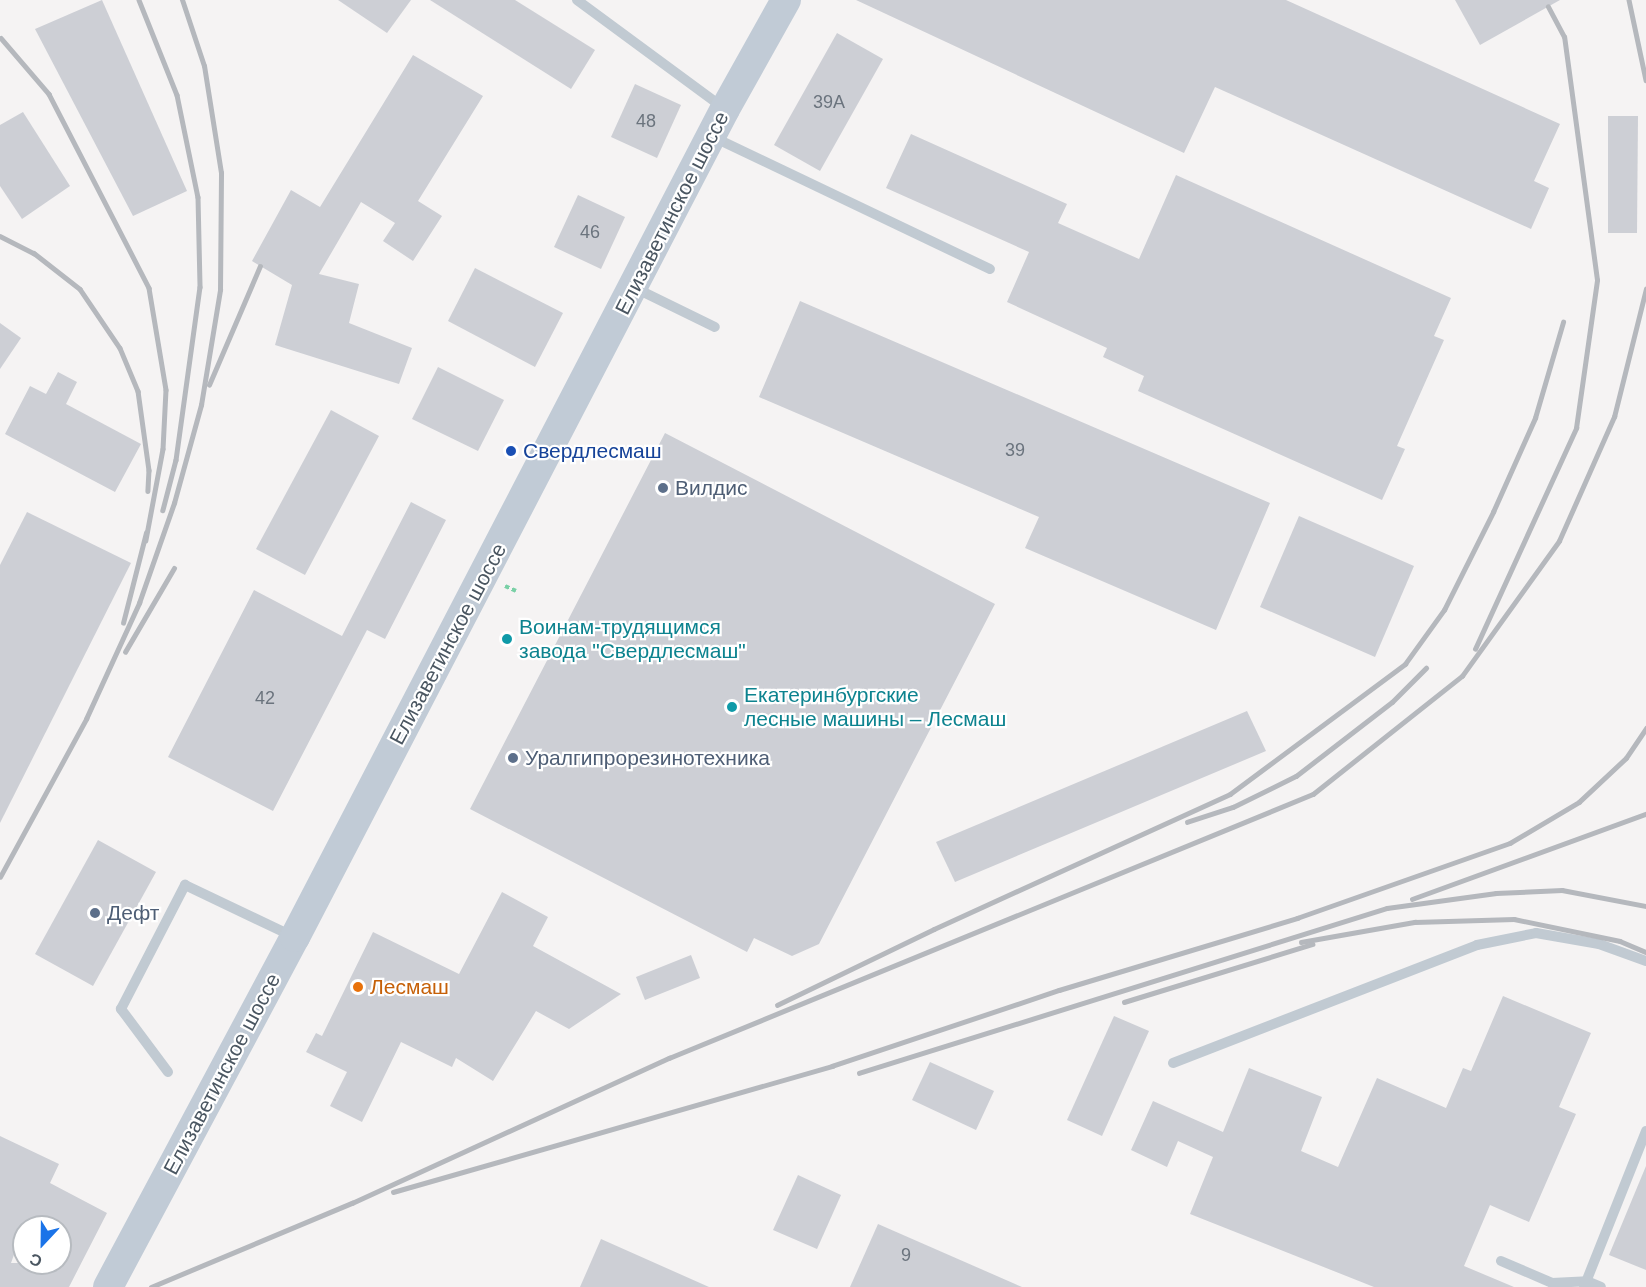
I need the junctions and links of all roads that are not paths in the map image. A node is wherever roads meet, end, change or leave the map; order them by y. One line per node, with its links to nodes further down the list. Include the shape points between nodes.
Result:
1 (577, 0): 3 (lane)
2 (786, 0): 3 (main road, Елизаветинское шоссе)
3 (725, 109): 4 (main road, Елизаветинское шоссе)
4 (711, 136): 5 (lane); 6 (main road, Елизаветинское шоссе)
5 (990, 269)
6 (633, 286): 7 (lane); 8 (main road, Елизаветинское шоссе)
7 (715, 327)
8 (295, 937): 11 (lane, via 185,885 122,1009); 15 (main road, Елизаветинское шоссе)
9 (1646, 961): 10 (lane, via 1599,944 1536,933 1477,945)
10 (1173, 1064)
11 (168, 1072)
12 (1646, 1131): 14 (lane)
13 (1501, 1261): 14 (lane, via 1552,1283)
14 (1586, 1284): 16 (lane)
15 (108, 1287)
16 (1601, 1287)

